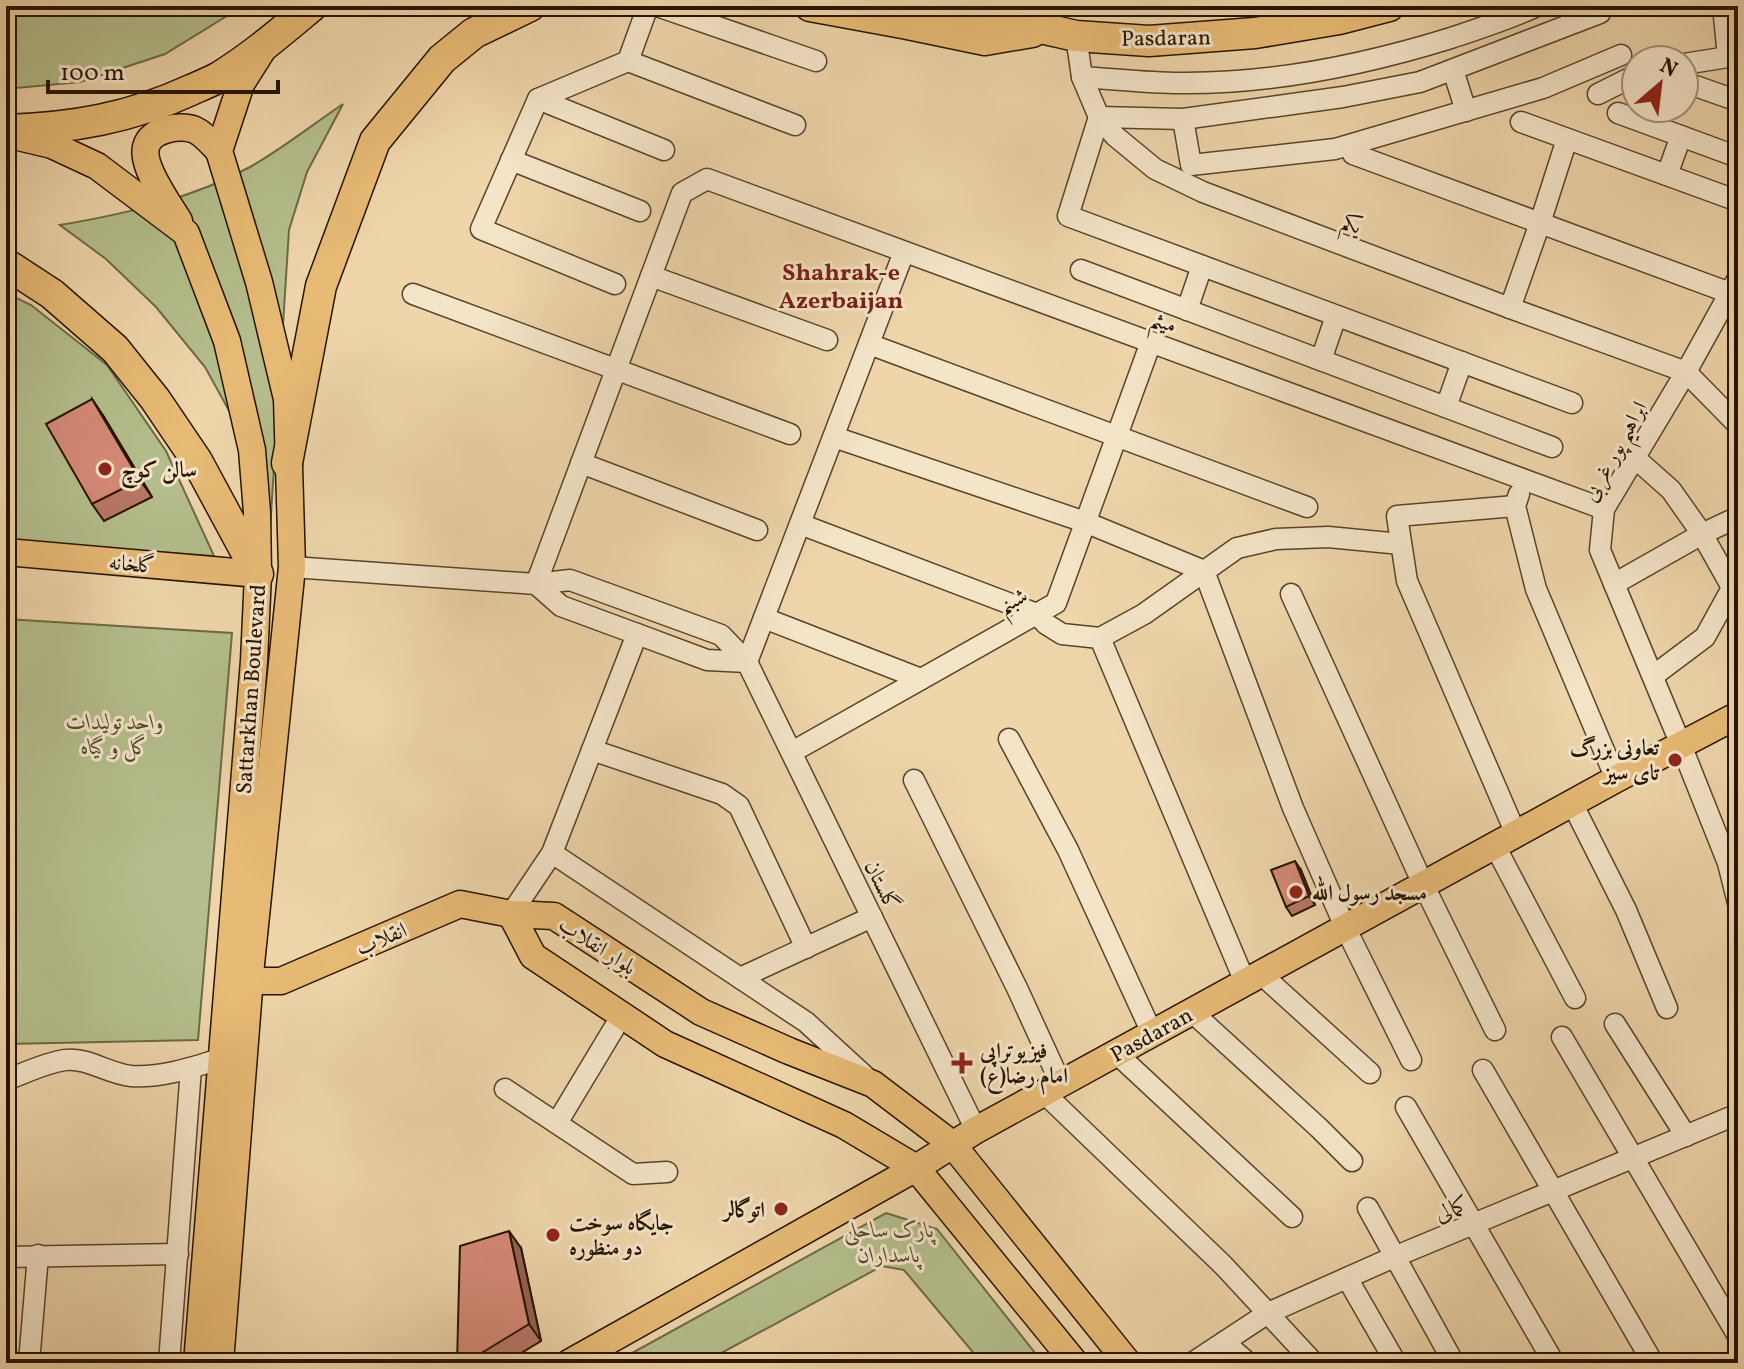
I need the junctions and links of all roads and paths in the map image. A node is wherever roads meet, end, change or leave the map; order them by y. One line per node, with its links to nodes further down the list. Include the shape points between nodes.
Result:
1 (312, 6): 14 (highway)
2 (530, 6): 72 (highway, via 474,33 442,59 375,141 321,286)
3 (648, 6): 17 (street)
4 (657, 6): 18 (street)
5 (810, 6): 12 (highway, via 985,40)
6 (943, 6): 12 (highway, Pasdaran)
7 (982, 6): 12 (highway)
8 (1389, 6): 13 (highway, Pasdaran, via 1255,33 1149,41)
9 (1537, 6): 21 (street, via 1419,48 1343,67 1181,83)
10 (1723, 6): 16 (street)
11 (1600, 13): 20 (street)
12 (1045, 29): 13 (highway, Pasdaran)
13 (1076, 36): 21 (street, یکم)
14 (266, 44): 33 (highway, via 218,78 164,102 107,120); 37 (main road, via 241,84)
15 (1620, 55): 27 (street, via 1543,88)
16 (1733, 57): 19 (street)
17 (628, 61): 25 (street); 32 (street)
18 (816, 61)
19 (1700, 62)
20 (1453, 70): 27 (street); 30 (street, via 1343,97)
21 (1082, 77): 29 (street, یکم)
22 (1620, 83): 24 (street)
23 (1700, 88): 26 (street)
24 (1598, 94)
25 (538, 99): 36 (street); 40 (street)
26 (1738, 101)
27 (1466, 111): 30 (street, via 1335,149 1191,165)
28 (1618, 113): 34 (street)
29 (1099, 117): 30 (street); 48 (street, via 1068,216); 54 (street, یکم, via 1155,169 1203,192)
30 (1183, 119)
31 (1521, 122): 35 (street)
32 (795, 125)
33 (6, 132): 45 (main road, via 97,166)
34 (1681, 136): 39 (street); 41 (street)
35 (1567, 139): 41 (street); 44 (street)
36 (664, 150)
37 (219, 151): 45 (main road, Sattarkhan Boulevard, via 199,131 186,127 152,136 145,147 148,170); 72 (main road, Sattarkhan Boulevard, via 287,399)
38 (1353, 154): 44 (street)
39 (1738, 157)
40 (511, 160): 43 (street); 51 (street, via 481,229)
41 (1667, 175): 42 (street)
42 (1738, 201)
43 (640, 211)
44 (1540, 223): 52 (street); 54 (street)
45 (186, 233): 87 (main road, Sattarkhan Boulevard, via 227,341 252,450)
46 (904, 252): 50 (street, میثم, via 707,179 682,193); 58 (street, میثم); 59 (street)
47 (6, 264): 87 (highway, via 52,294 115,349 197,461)
48 (1202, 266): 55 (street); 56 (street)
49 (1081, 270): 55 (street)
50 (651, 276): 57 (street); 62 (street)
51 (615, 284)
52 (1734, 286): 63 (street, ابراهیم پور غربی)
53 (413, 294): 62 (street)
54 (1510, 308): 63 (street, یکم)
55 (1187, 310): 60 (street)
56 (1336, 316): 60 (street); 61 (street)
57 (827, 340)
58 (1151, 342): 68 (street, شبنم); 74 (street, میثم)
59 (869, 344): 68 (street); 69 (street)
60 (1321, 360): 65 (street)
61 (1462, 362): 64 (street); 65 (street)
62 (616, 369): 67 (street); 73 (street)
63 (1686, 372): 66 (street); 71 (street, ابراهیم پور غربی)
64 (1572, 403)
65 (1446, 407): 70 (street)
66 (1738, 425)
67 (790, 434)
68 (1117, 435): 76 (street); 79 (street, شبنم)
69 (834, 437): 79 (street); 80 (street)
70 (1552, 447)
71 (1635, 458): 77 (street, ابراهیم پور غربی); 82 (street, via 1671,490)
72 (287, 463): 85 (main road, Sattarkhan Boulevard)
73 (581, 463): 81 (street); 88 (street)
74 (1524, 479): 75 (street); 77 (street, میثم)
75 (1515, 506): 83 (street, via 1397,516); 104 (street, via 1536,589)
76 (1307, 507)
77 (1604, 509): 89 (street, ابراهیم پور غربی, via 1600,550)
78 (1738, 517): 82 (street)
79 (1085, 522): 86 (street); 92 (street, شبنم, via 1056,603)
80 (800, 524): 92 (street); 93 (street)
81 (757, 530)
82 (1702, 534): 89 (street); 90 (street)
83 (1401, 544): 86 (street, via 1328,537 1276,539 1237,548); 107 (street, via 1407,581)
84 (6, 552): 87 (main road, گلخانه)
85 (292, 567): 88 (street, گلستان); 117 (main road, Sattarkhan Boulevard)
86 (1204, 571): 95 (street); 113 (street, via 1293,808)
87 (258, 574): 127 (main road, Sattarkhan Boulevard)
88 (536, 584): 94 (street, via 561,606); 96 (street, گلستان, via 570,580 721,635)
89 (1614, 584): 97 (street, ابراهیم پور غربی)
90 (1736, 590): 97 (street, via 1705,637)
91 (1291, 594): 109 (street)
92 (1037, 614): 95 (street, via 1062,634); 98 (street, شبنم)
93 (764, 618): 96 (street); 98 (street)
94 (637, 634): 96 (street, via 707,660); 102 (street)
95 (1100, 638): 116 (street)
96 (747, 662): 103 (street, گلستان)
97 (1653, 676): 101 (street, ابراهیم پور غربی)
98 (921, 679): 103 (street, شبنم)
99 (1732, 722): 101 (main road, Pasdaran)
100 (1009, 739): 124 (street, via 1068,850)
101 (1681, 745): 104 (main road, Pasdaran); 110 (street, ابراهیم پور غربی, via 1728,863)
102 (592, 750): 108 (street); 114 (street, via 722,794 739,806)
103 (792, 752): 112 (street, گلستان)
104 (1616, 779): 106 (main road, Pasdaran)
105 (914, 780): 134 (street, via 1017,988)
106 (1572, 803): 107 (main road, Pasdaran); 119 (street, via 1626,910)
107 (1505, 840): 109 (main road, Pasdaran); 118 (street)
108 (552, 853): 111 (street); 115 (street)
109 (1423, 884): 113 (main road, Pasdaran); 123 (street)
110 (1738, 903)
111 (511, 914): 117 (main road, انقلاب, via 460,904 281,981); 121 (main road, بلوار انقلاب, via 533,956); 133 (main road, بلوار انقلاب, via 554,916 701,1012)
112 (872, 917): 114 (street); 139 (street, گلستان)
113 (1345, 927): 116 (main road, Pasdaran); 128 (street)
114 (806, 948): 115 (street)
115 (740, 978): 133 (street, via 806,1022)
116 (1253, 978): 120 (main road, Pasdaran); 131 (street)
117 (251, 981): 162 (main road, Sattarkhan Boulevard)
118 (1575, 998)
119 (1667, 1008)
120 (1192, 1012): 124 (main road, Pasdaran); 143 (street)
121 (622, 1015): 138 (street); 144 (main road, بلوار انقلاب, via 665,1044 844,1125)
122 (1615, 1024): 140 (street)
123 (1495, 1030)
124 (1152, 1033): 126 (main road, Pasdaran)
125 (1562, 1037): 142 (street)
126 (1116, 1053): 134 (main road, Pasdaran); 148 (street)
127 (223, 1058): 129 (street); 161 (main road, Sattarkhan Boulevard)
128 (1411, 1060)
129 (191, 1068): 132 (street, via 131,1076 67,1060); 150 (street)
130 (1483, 1070): 146 (street)
131 (1370, 1073)
132 (6, 1080)
133 (873, 1084): 141 (main road, بلوار انقلاب)
134 (1052, 1088): 139 (main road, Pasdaran); 155 (street)
135 (505, 1089): 138 (street)
136 (1406, 1107): 149 (street)
137 (1738, 1114): 140 (street, کمالی)
138 (557, 1123): 145 (street, via 633,1174)
139 (976, 1130): 141 (main road, Pasdaran)
140 (1686, 1136): 142 (street, کمالی)
141 (952, 1144): 144 (main road, Pasdaran); 165 (main road, بلوار انقلاب)
142 (1633, 1158): 146 (street, کمالی); 156 (street)
143 (1352, 1161)
144 (916, 1168): 163 (main road, Pasdaran); 164 (main road, بلوار انقلاب)
145 (667, 1172)
146 (1554, 1192): 149 (street, کمالی); 171 (street)
147 (1368, 1208): 153 (street)
148 (1292, 1217)
149 (1474, 1224): 153 (street, کمالی); 170 (street)
150 (178, 1254): 151 (street); 160 (street)
151 (38, 1255): 152 (street); 159 (street)
152 (6, 1257)
153 (1394, 1257): 154 (street, کمالی); 158 (street)
154 (1347, 1278): 155 (street, کمالی); 169 (street)
155 (1268, 1313): 157 (street, کمالی); 168 (street)
156 (1738, 1336)
157 (1224, 1342): 166 (street, کمالی); 167 (street)
158 (1450, 1356)
159 (29, 1363)
160 (169, 1363)
161 (197, 1363)
162 (220, 1363)
163 (569, 1363)
164 (1075, 1363)
165 (1128, 1363)
166 (1192, 1363)
167 (1248, 1363)
168 (1314, 1363)
169 (1396, 1363)
170 (1554, 1363)
171 (1653, 1363)

